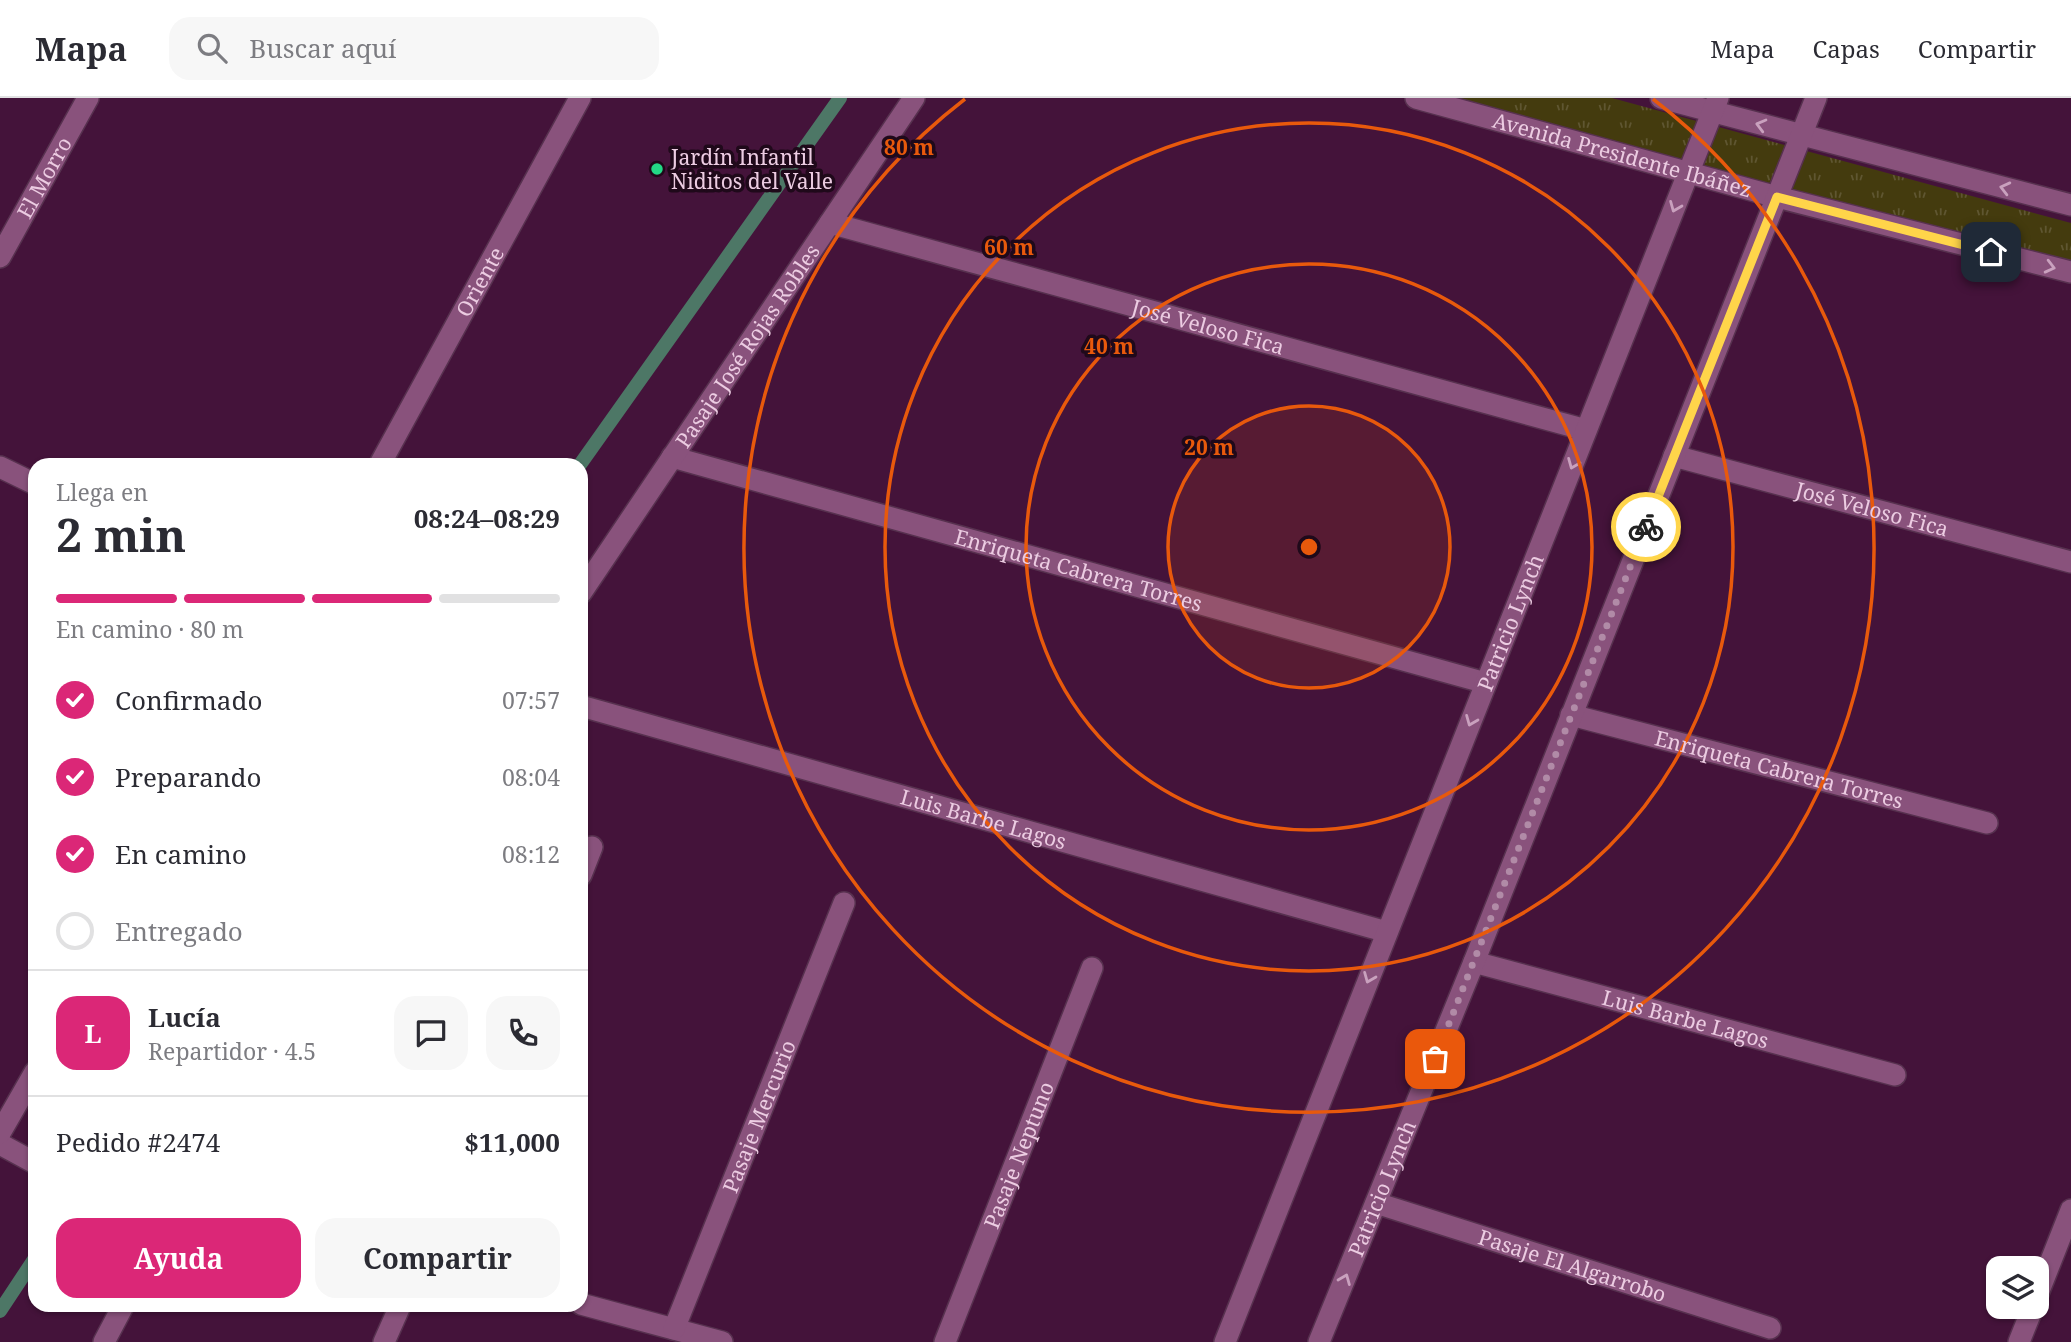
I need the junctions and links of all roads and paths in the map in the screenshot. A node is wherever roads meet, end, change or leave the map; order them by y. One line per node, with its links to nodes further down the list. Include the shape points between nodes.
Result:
1 (88, 98): 13 (street, El Morro)
2 (580, 98): 18 (street, Oriente)
3 (914, 98): 12 (street, Pasaje José Rojas Robles)
4 (1416, 98): 9 (street, Avenida Presidente Ibáñez)
5 (1661, 98): 7 (street)
6 (1816, 98): 8 (street, Patricio Lynch)
7 (1716, 105): 8 (street, one-way to 7); 9 (street, Patricio Lynch)
8 (1801, 136): 10 (street, Patricio Lynch); 11 (street, one-way to 8)
9 (1689, 173): 10 (street, Avenida Presidente Ibáñez); 15 (street, Patricio Lynch, one-way to 15)
10 (1777, 197): 14 (street, Avenida Presidente Ibáñez, one-way to 14); 16 (street, Patricio Lynch)
11 (2071, 205)
12 (830, 223): 15 (street, José Veloso Fica); 17 (street, Pasaje José Rojas Robles)
13 (0, 257)
14 (2071, 272)
15 (1586, 430): 23 (street, Patricio Lynch, one-way to 23)
16 (1674, 456): 21 (street, José Veloso Fica); 25 (street, Patricio Lynch)
17 (672, 457): 22 (street, Pasaje José Rojas Robles); 23 (street, Enriqueta Cabrera Torres)
18 (383, 458)
19 (0, 467): 20 (street)
20 (28, 481)
21 (2071, 562)
22 (588, 583)
23 (1486, 683): 30 (street, Patricio Lynch, one-way to 30)
24 (588, 708): 30 (street, Luis Barbe Lagos)
25 (1571, 715): 26 (street, Enriqueta Cabrera Torres); 31 (street, Patricio Lynch)
26 (1987, 823)
27 (592, 847): 28 (street)
28 (588, 857)
29 (844, 903): 46 (street, Pasaje Mercurio)
30 (1387, 932): 51 (street, Patricio Lynch, one-way to 51)
31 (1474, 962): 33 (street, Luis Barbe Lagos); 38 (street, Patricio Lynch)
32 (1092, 968): 50 (street, Pasaje Neptuno)
33 (1895, 1075)
34 (28, 1084): 35 (street)
35 (0, 1133)
36 (0, 1144): 37 (street)
37 (28, 1159)
38 (1376, 1203): 45 (street, Pasaje El Algarrobo); 52 (street, Patricio Lynch, one-way to 38)
39 (2071, 1210): 40 (street)
40 (2049, 1266)
41 (588, 1306): 46 (street)
42 (120, 1312): 47 (street)
43 (397, 1312): 48 (street)
44 (2028, 1319): 53 (street)
45 (1770, 1328)
46 (669, 1333): 49 (street)
47 (104, 1342)
48 (384, 1342)
49 (722, 1342)
50 (945, 1342)
51 (1225, 1342)
52 (1319, 1342)
53 (2019, 1342)

